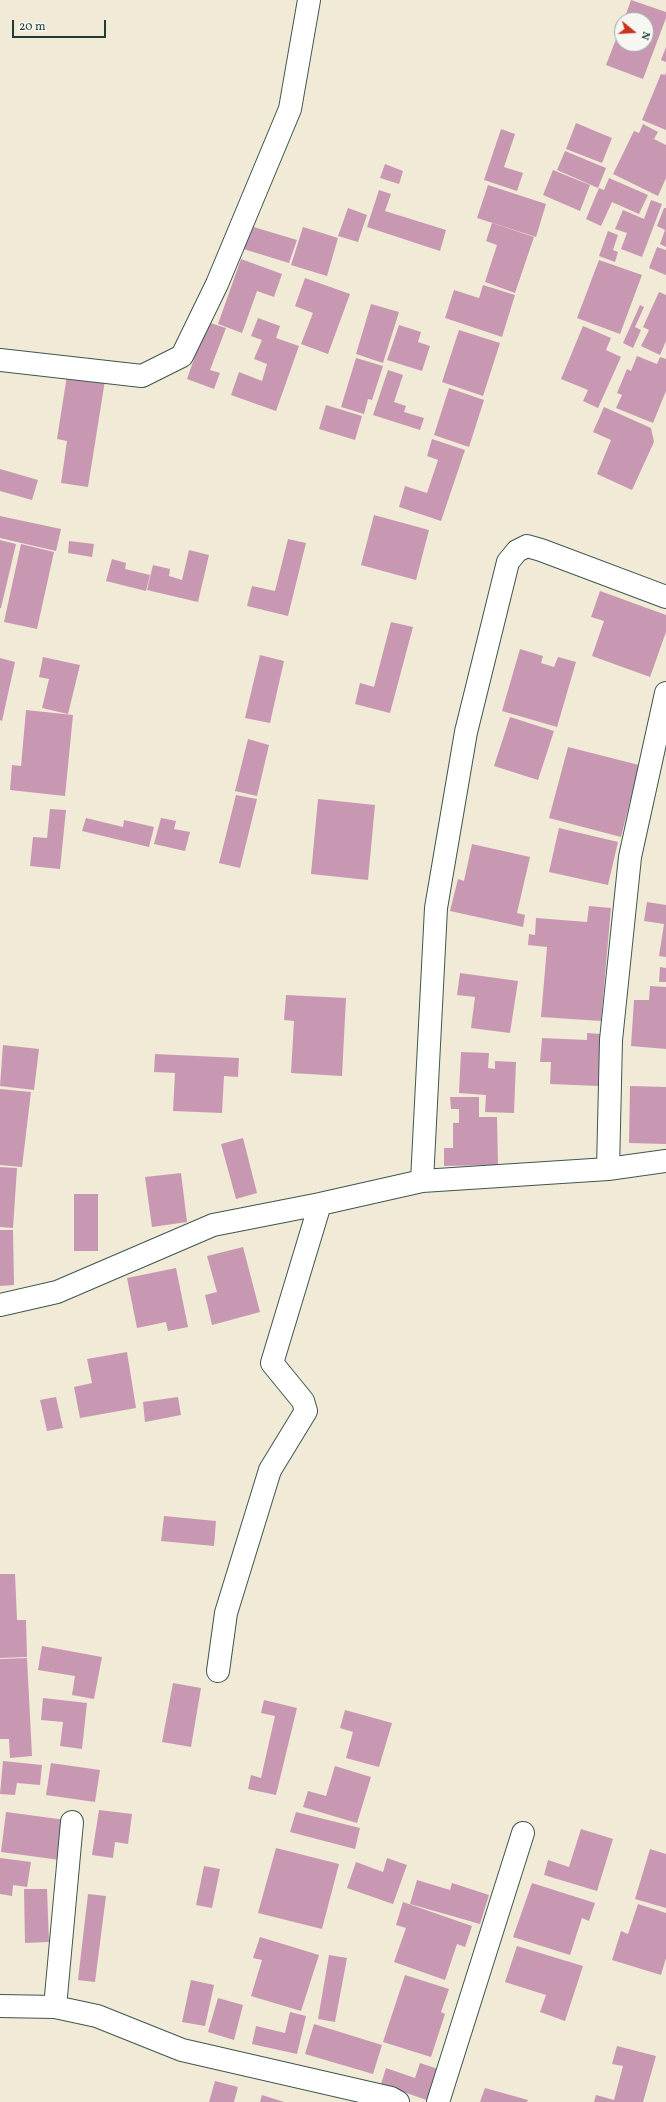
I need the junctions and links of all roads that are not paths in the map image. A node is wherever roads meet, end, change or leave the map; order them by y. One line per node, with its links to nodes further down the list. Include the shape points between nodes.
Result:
1 (308, 0): 2 (street, via 290,109 217,284 182,356 142,376)
2 (0, 360)
3 (666, 596): 7 (street, via 526,546 517,551 508,562 466,732 436,908)
4 (666, 693): 6 (street, via 630,857 611,1040)
5 (666, 1161): 6 (street)
6 (608, 1169): 7 (street)
7 (422, 1182): 8 (street)
8 (320, 1204): 9 (street, via 213,1225 57,1292); 10 (street, via 272,1363 303,1401 306,1411 270,1470 226,1613)
9 (0, 1305)
10 (218, 1671)
11 (72, 1822): 14 (street)
12 (523, 1833): 16 (street)
13 (0, 2006): 14 (street)
14 (55, 2007): 15 (street, via 97,2016 182,2050 391,2098)
15 (398, 2102)
16 (438, 2102)

